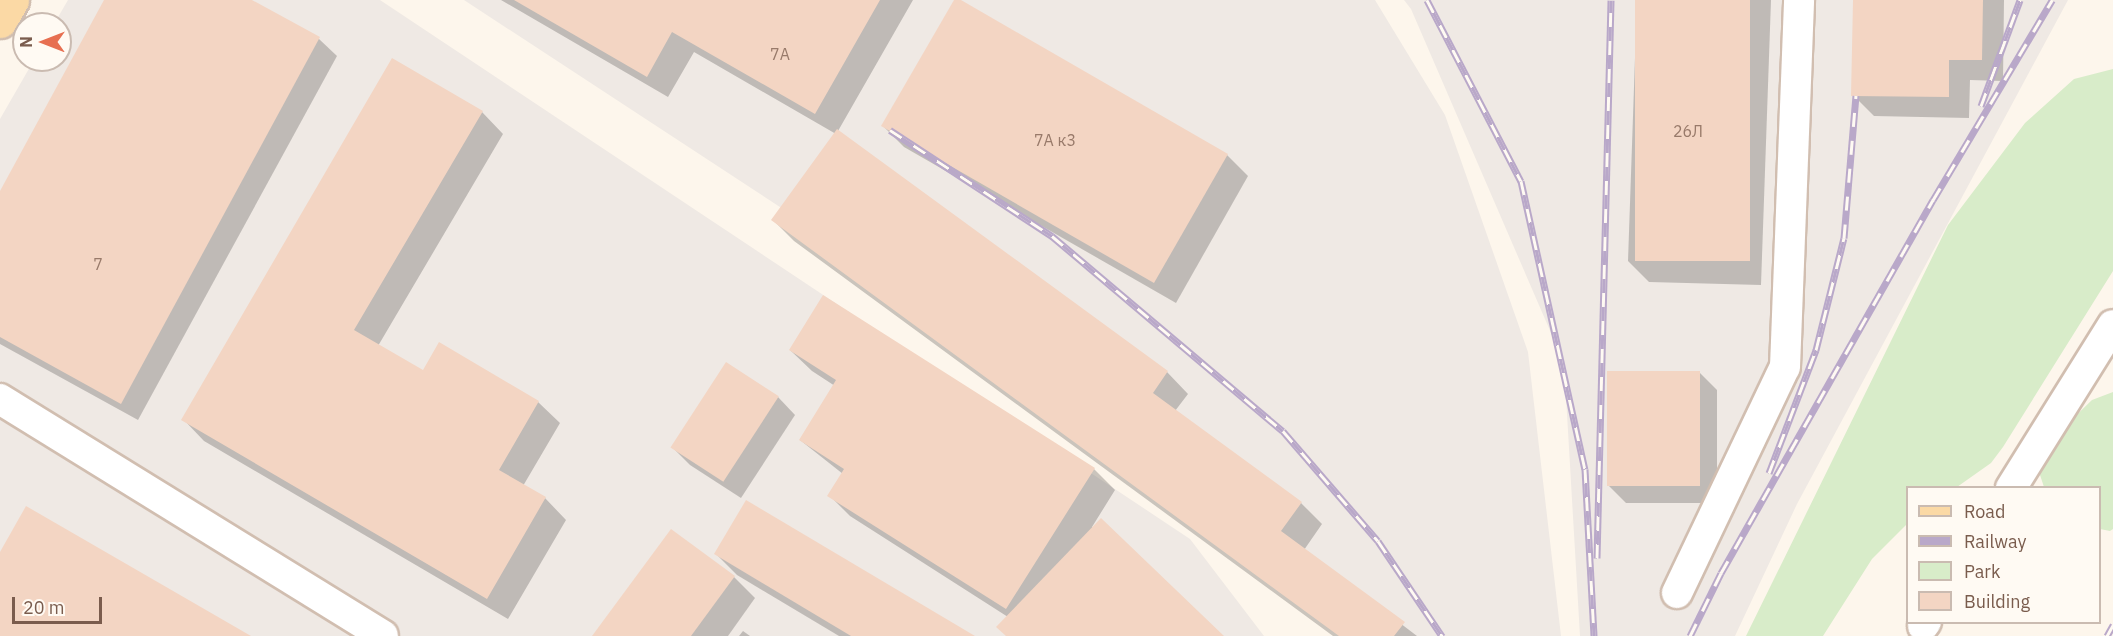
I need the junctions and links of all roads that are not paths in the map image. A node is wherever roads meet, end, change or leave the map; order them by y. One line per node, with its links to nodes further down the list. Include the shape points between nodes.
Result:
1 (12, 0): 3 (main road)
2 (1799, 0): 7 (lane, via 1785,367)
3 (0, 21)
4 (2113, 325): 6 (lane)
5 (0, 399): 8 (lane)
6 (2012, 486)
7 (1677, 593)
8 (383, 636)

